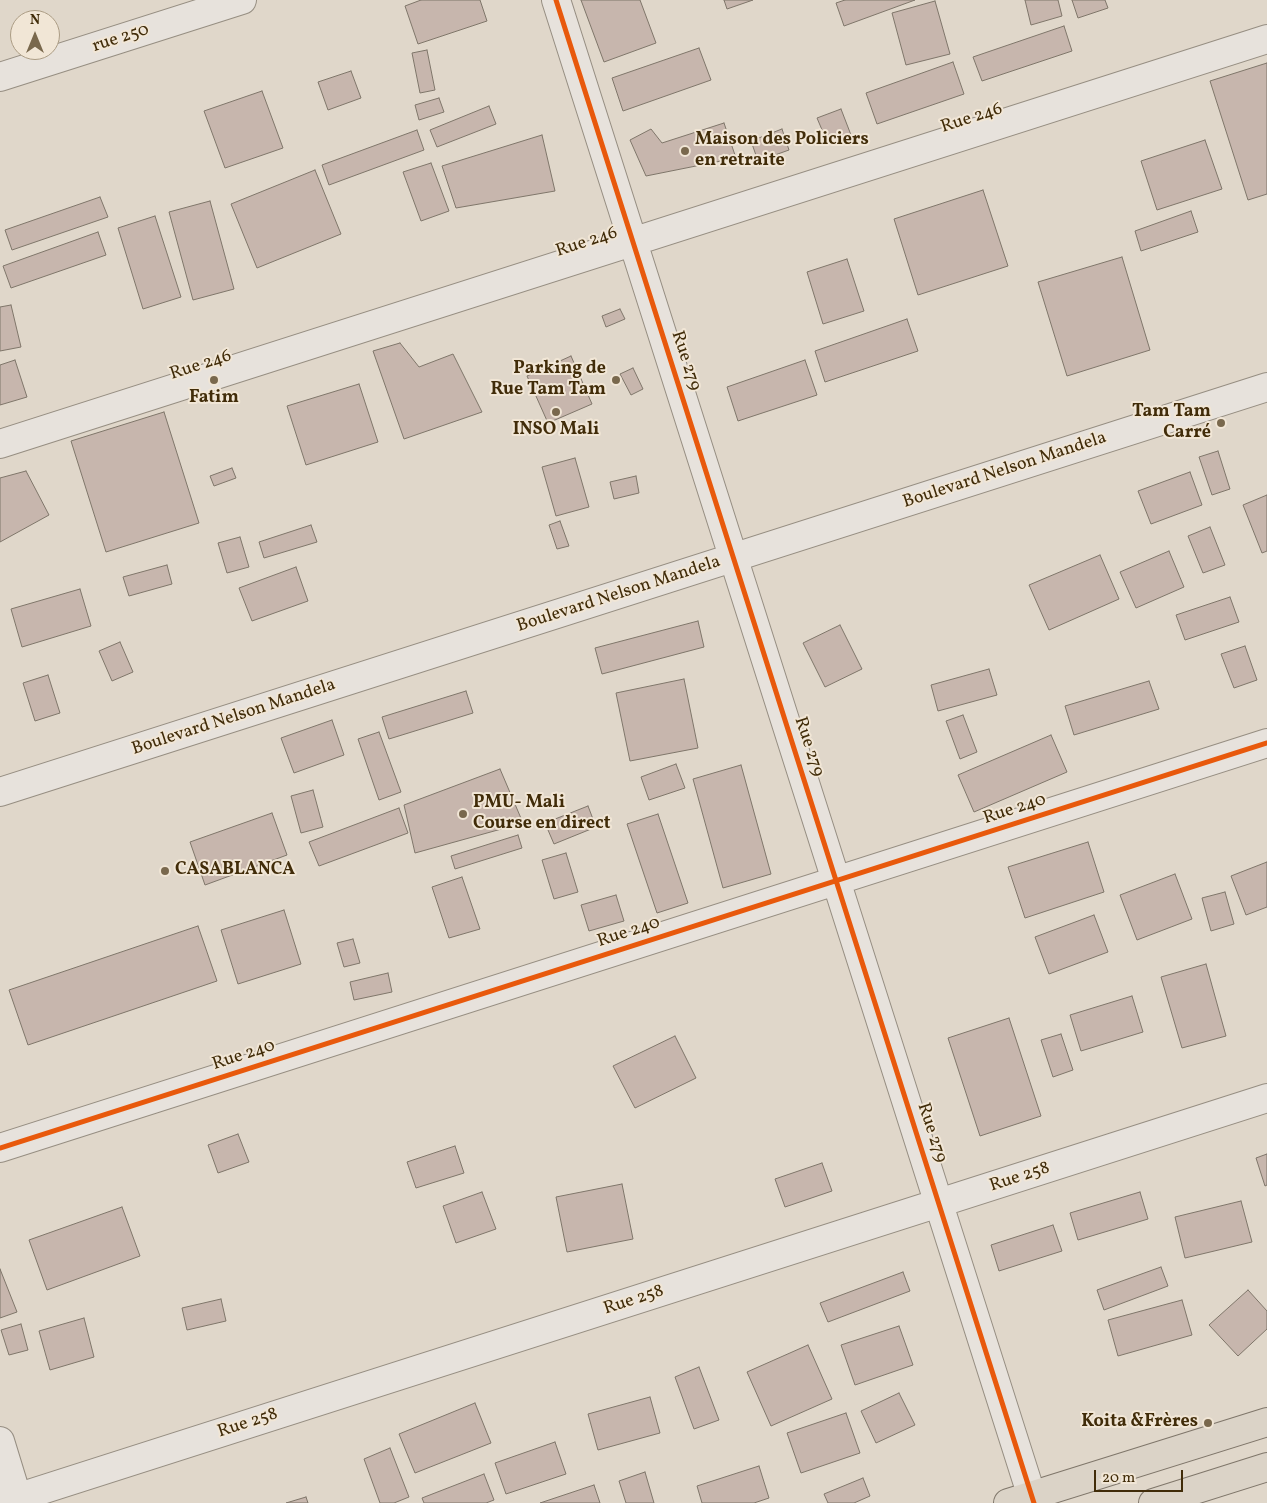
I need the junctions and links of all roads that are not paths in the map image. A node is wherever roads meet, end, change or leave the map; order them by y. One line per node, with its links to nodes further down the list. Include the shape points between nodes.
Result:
1 (242, 0): 4 (street, rue 250)
2 (556, 0): 5 (street, Rue 279)
3 (1267, 39): 5 (street, Rue 246)
4 (0, 77)
5 (633, 243): 7 (street, Rue 246); 8 (street, Rue 279)
6 (1267, 387): 8 (street, Boulevard Nelson Mandela)
7 (0, 444)
8 (734, 559): 10 (street, Boulevard Nelson Mandela); 11 (street, Rue 279)
9 (1267, 743): 11 (street, Rue 240)
10 (0, 792)
11 (836, 882): 13 (street, Rue 240); 14 (street, Rue 279)
12 (1267, 1098): 14 (street, Rue 258)
13 (0, 1148)
14 (939, 1204): 18 (street, Rue 279); 19 (street, Rue 258)
15 (1267, 1422): 18 (main road)
16 (0, 1441): 19 (street)
17 (1267, 1467): 20 (main road)
18 (1024, 1500)
19 (13, 1501)
20 (1153, 1503)

